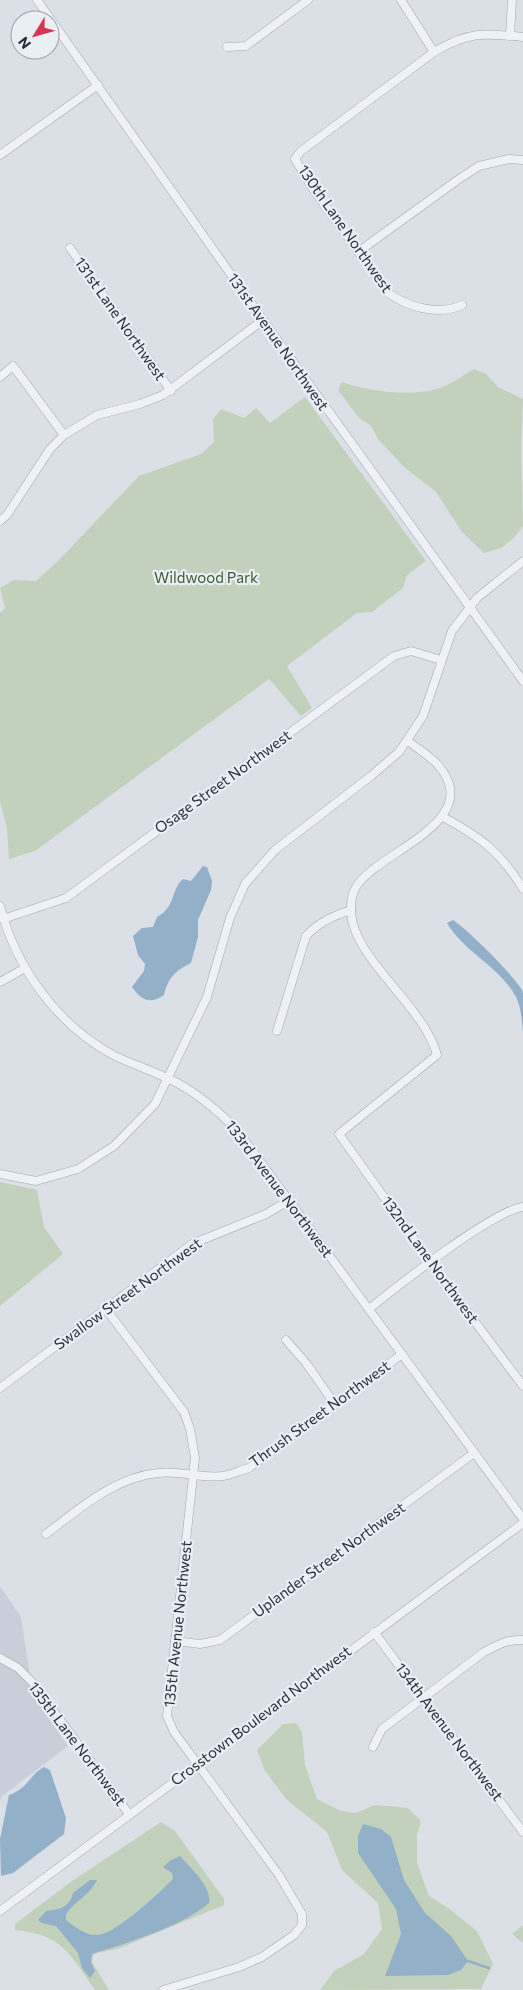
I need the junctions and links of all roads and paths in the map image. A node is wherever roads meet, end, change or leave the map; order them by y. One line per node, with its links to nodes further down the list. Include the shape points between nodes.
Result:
1 (37, 0): 9 (street, 131st Avenue Northwest)
2 (308, 0): 7 (street, via 246,46)
3 (400, 0): 8 (street)
4 (512, 0): 5 (street)
5 (510, 36): 6 (street); 8 (street, via 472,34 457,38)
6 (523, 37)
7 (226, 47)
8 (434, 52): 13 (street, 130th Lane Northwest, via 301,151 296,159)
9 (98, 86): 10 (street); 15 (street, 131st Avenue Northwest)
10 (2, 150)
11 (523, 160): 13 (street, via 509,159 480,166)
12 (70, 248): 17 (street, 131st Lane Northwest)
13 (358, 252): 14 (street, 130th Lane Northwest, via 387,292 401,303 431,308 455,308)
14 (462, 304)
15 (263, 320): 17 (street); 21 (street, 131st Avenue Northwest)
16 (0, 376): 18 (street, via 13,366)
17 (171, 391): 18 (street, via 140,404 97,415)
18 (64, 435): 19 (street, via 50,449)
19 (0, 521)
20 (523, 561): 21 (street)
21 (469, 607): 22 (street, via 452,631); 23 (street, 131st Avenue Northwest)
22 (441, 660): 24 (street, via 423,716); 29 (street, Osage Street Northwest, via 411,651 394,656 66,898)
23 (523, 681)
24 (408, 741): 25 (street, via 444,774 449,800); 33 (street, via 388,764 275,850 252,875 237,898 207,997)
25 (442, 817): 26 (street, via 483,841 508,865); 28 (street, via 356,886)
26 (523, 889)
27 (0, 906): 29 (street, 133rd Avenue Northwest)
28 (351, 910): 32 (street, via 316,925 306,936); 37 (street, 132nd Lane Northwest, via 352,926 358,938 422,1023 437,1055 339,1134)
29 (3, 919): 30 (street, 133rd Avenue Northwest)
30 (25, 968): 31 (street); 33 (street, 133rd Avenue Northwest, via 46,998 84,1035 116,1056)
31 (0, 982)
32 (277, 1031)
33 (169, 1078): 34 (street, via 155,1104 114,1146 78,1169 36,1181); 35 (street, 133rd Avenue Northwest, via 207,1103 237,1130)
34 (0, 1174)
35 (290, 1200): 38 (street, Swallow Street Northwest, via 266,1214 192,1244); 39 (street, 133rd Avenue Northwest)
36 (523, 1207): 37 (street, via 503,1214)
37 (431, 1263): 39 (street); 42 (street, 132nd Lane Northwest)
38 (105, 1308): 43 (street, Swallow Street Northwest); 46 (street, 135th Avenue Northwest, via 184,1412 195,1458)
39 (369, 1309): 41 (street, 133rd Avenue Northwest)
40 (286, 1340): 44 (street)
41 (402, 1354): 44 (street, Thrush Street Northwest); 45 (street, 133rd Avenue Northwest)
42 (523, 1386)
43 (0, 1388)
44 (334, 1403): 46 (street, Thrush Street Northwest, via 248,1468 223,1476)
45 (474, 1453): 47 (street, 133rd Avenue Northwest); 52 (street, Uplander Street Northwest, via 220,1640 200,1644)
46 (194, 1474): 49 (street, Thrush Street Northwest, via 159,1472 118,1484); 52 (street, 135th Avenue Northwest)
47 (523, 1519)
48 (523, 1523): 50 (street, Crosstown Boulevard Northwest)
49 (46, 1534)
50 (374, 1632): 54 (street, 134th Avenue Northwest); 56 (street, Crosstown Boulevard Northwest)
51 (523, 1640): 54 (street, via 502,1643 484,1652)
52 (175, 1641): 56 (street, 135th Avenue Northwest, via 167,1716)
53 (0, 1658): 57 (street, 135th Lane Northwest, via 18,1668 34,1684)
54 (423, 1698): 55 (street, via 382,1729); 58 (street, 134th Avenue Northwest)
55 (373, 1747)
56 (196, 1764): 57 (street, Crosstown Boulevard Northwest); 60 (street, 135th Avenue Northwest, via 297,1902 302,1925 294,1935 262,1957 240,1967)
57 (130, 1814): 59 (street, Crosstown Boulevard Northwest)
58 (523, 1832)
59 (0, 1912)
60 (163, 1990)

